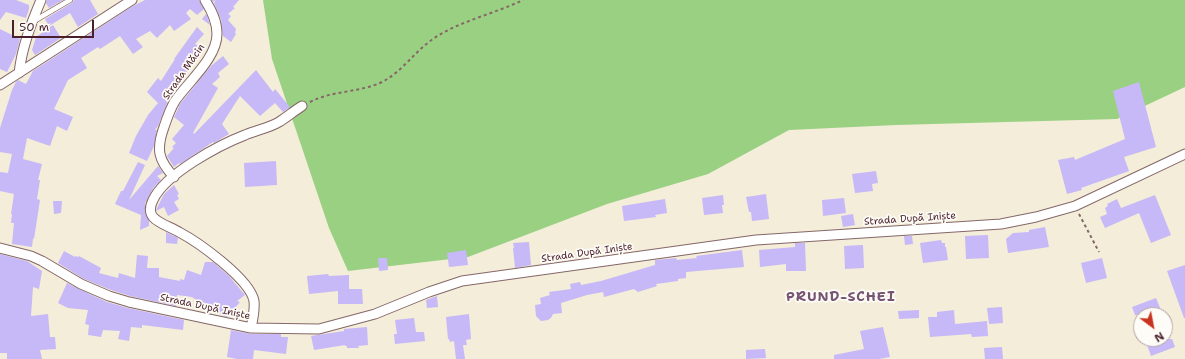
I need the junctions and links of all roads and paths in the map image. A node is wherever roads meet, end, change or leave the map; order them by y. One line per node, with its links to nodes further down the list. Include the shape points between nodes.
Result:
1 (41, 0): 6 (street)
2 (70, 0): 6 (lane)
3 (132, 0): 7 (street)
4 (205, 0): 11 (street, Strada Măcin, via 216,23 217,36 214,48 175,102 160,144 160,156 164,167)
5 (523, 0): 9 (path, via 434,38 420,48 397,73 382,82 365,89 332,94)
6 (31, 23): 7 (street)
7 (19, 73): 8 (street)
8 (0, 85)
9 (302, 106): 11 (street, via 280,121 245,135 195,161)
10 (1185, 154): 12 (street, Strada După Iniște)
11 (174, 177): 15 (street, via 160,188 152,202 152,216 156,221 197,243 233,271 247,286 254,300)
12 (1075, 206): 14 (path); 15 (street, Strada După Iniște, via 1001,224 756,240 462,281 375,314 319,329)
13 (0, 248): 15 (street, Strada După Iniște, via 32,256 109,296)
14 (1099, 252)
15 (252, 328)

